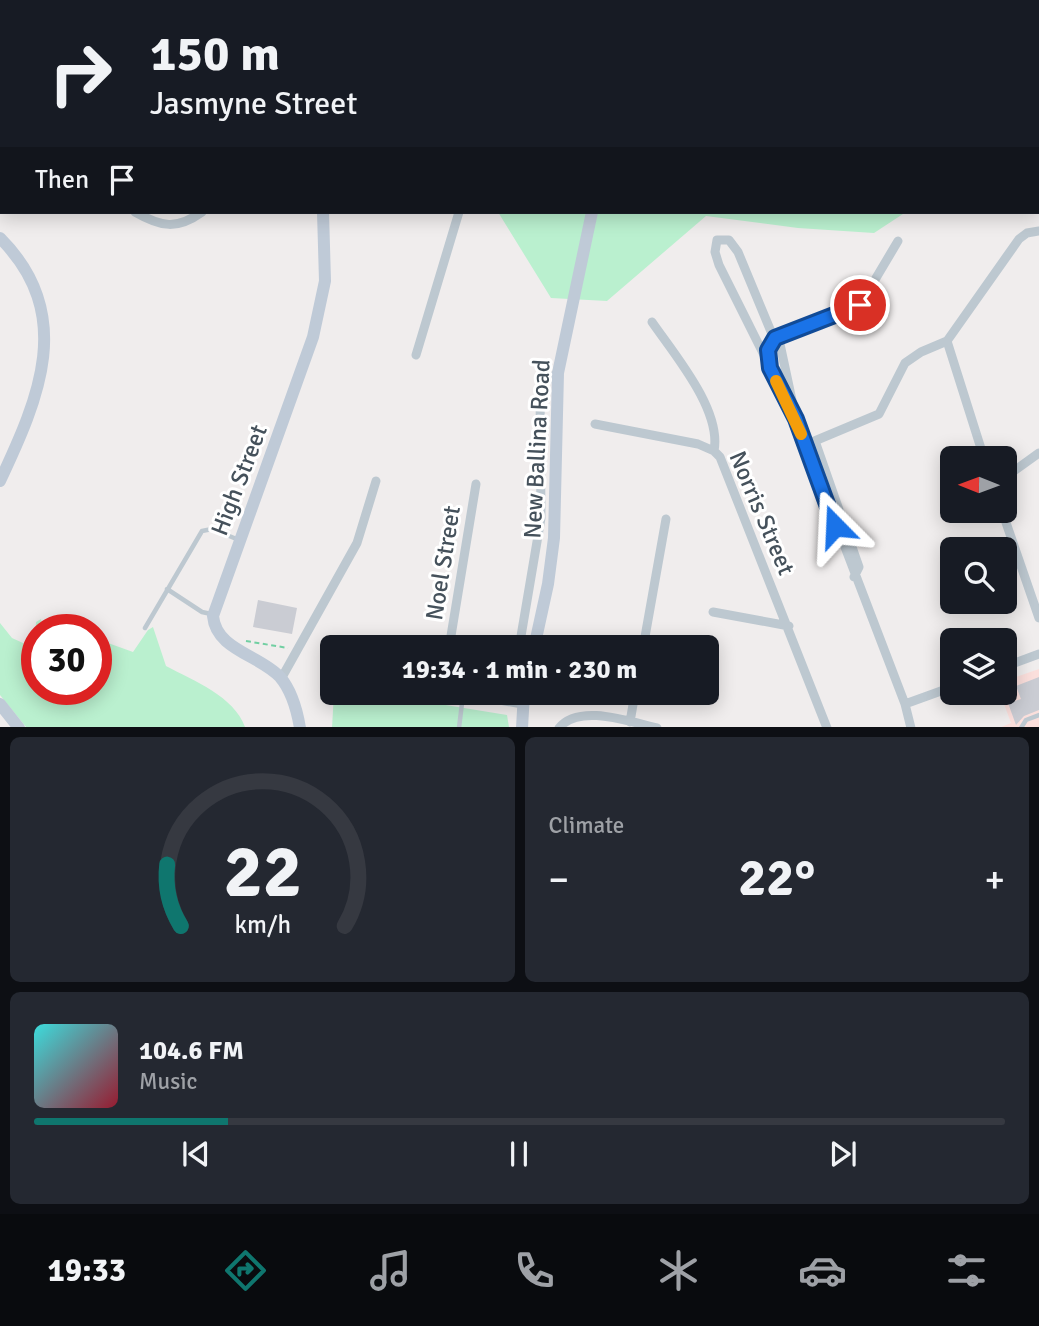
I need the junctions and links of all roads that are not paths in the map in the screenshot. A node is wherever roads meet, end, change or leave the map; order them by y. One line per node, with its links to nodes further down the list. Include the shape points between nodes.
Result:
1 (140, 214): 2 (street, via 168,226)
2 (199, 214)
3 (323, 214): 27 (street, High Street, via 325,281 313,337)
4 (458, 214): 12 (street)
5 (592, 214): 14 (street, New Ballina Road)
6 (1039, 231): 11 (street, via 1019,239)
7 (0, 238): 22 (street, via 16,254 42,309 45,352 38,391)
8 (898, 241): 10 (street, via 860,305)
9 (652, 321): 19 (street, Norris Street, via 707,407 715,433)
10 (775, 338): 13 (street, via 768,350); 13 (street, via 738,252 729,240 717,240 719,265); 15 (street)
11 (947, 341): 17 (street, via 905,363 879,414); 18 (street)
12 (416, 355)
13 (770, 368): 15 (street)
14 (559, 372): 37 (street, via 540,386 541,518); 38 (street, New Ballina Road, via 554,538)
15 (796, 419): 17 (street)
16 (595, 424): 19 (street)
17 (810, 443): 45 (street, via 854,577)
18 (980, 446)
19 (714, 451): 34 (street, Norris Street, via 724,465)
20 (1039, 453): 21 (street)
21 (1017, 469)
22 (0, 481)
23 (376, 481): 42 (street, via 357,543)
24 (476, 484): 36 (street, Noel Street)
25 (666, 519): 39 (street)
26 (1006, 523): 29 (street)
27 (239, 540): 30 (lane, via 212,528 202,531); 32 (street, High Street)
28 (1039, 584): 29 (street)
29 (1028, 588): 33 (street)
30 (167, 589): 32 (lane); 35 (lane)
31 (713, 612): 34 (street)
32 (213, 614): 42 (street, via 222,638)
33 (1039, 618)
34 (789, 626): 57 (street, Norris Street)
35 (145, 628)
36 (451, 635)
37 (521, 635)
38 (537, 635)
39 (645, 635)
40 (1039, 654): 41 (street)
41 (1017, 662)
42 (281, 679): 52 (street)
43 (940, 691): 45 (street)
44 (0, 704): 51 (street)
45 (905, 704): 58 (street)
46 (460, 705): 53 (lane)
47 (518, 705): 54 (street)
48 (633, 705): 50 (street)
49 (1039, 715): 59 (lane)
50 (630, 722): 55 (street, via 583,715); 56 (street)
51 (19, 727)
52 (300, 727)
53 (459, 727)
54 (522, 727)
55 (559, 727)
56 (657, 727)
57 (827, 727)
58 (911, 727)
59 (1021, 727)

